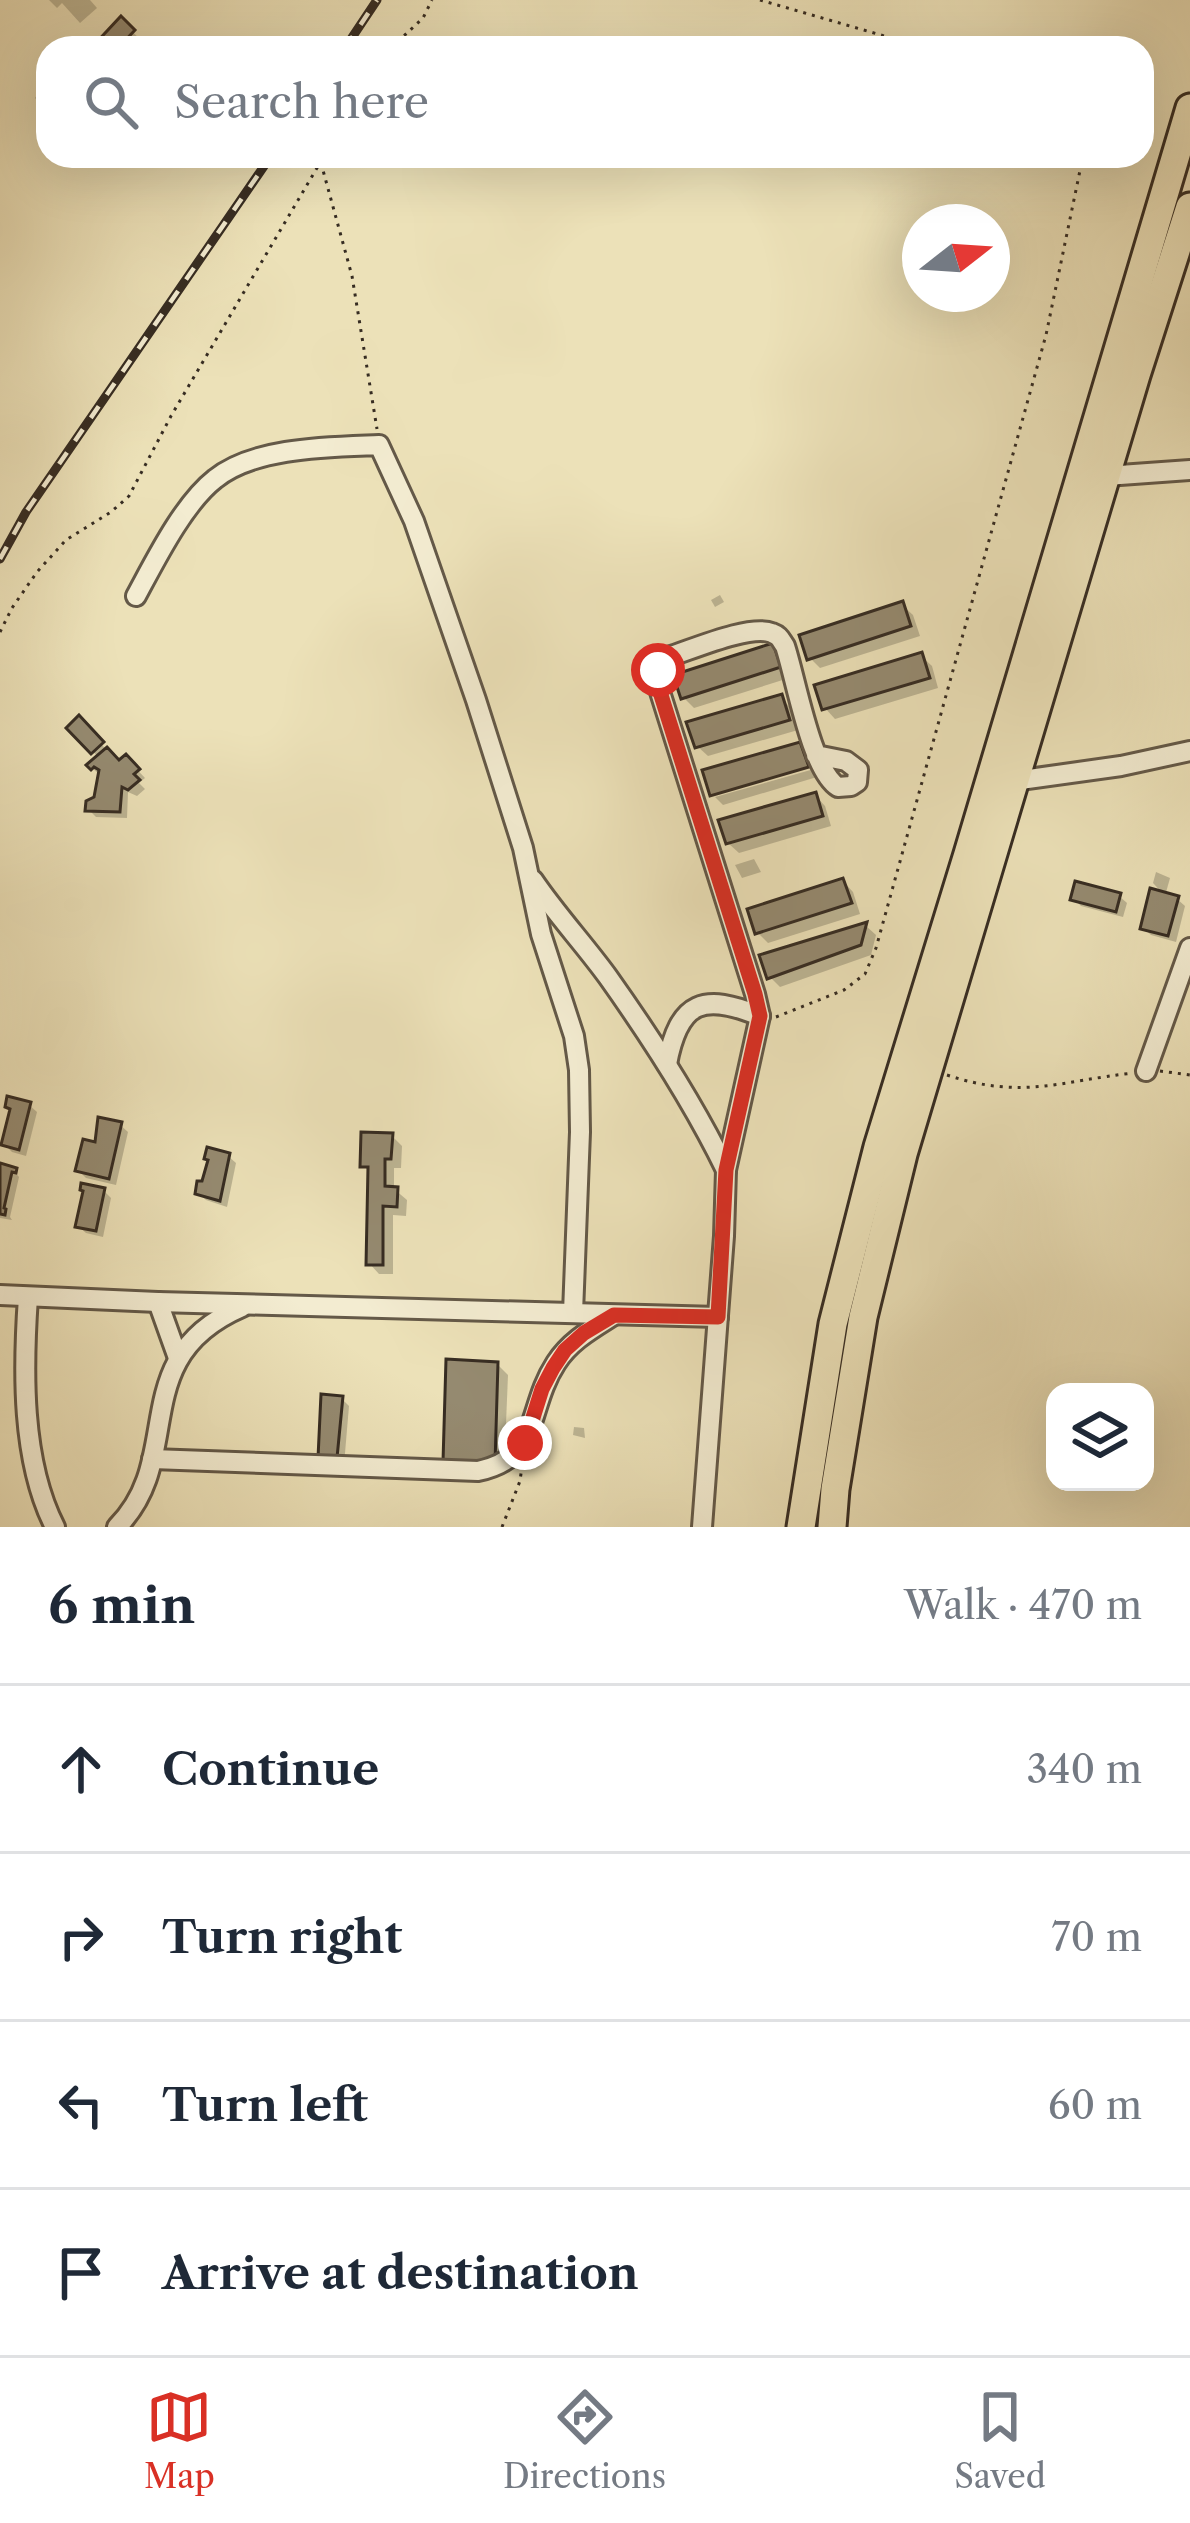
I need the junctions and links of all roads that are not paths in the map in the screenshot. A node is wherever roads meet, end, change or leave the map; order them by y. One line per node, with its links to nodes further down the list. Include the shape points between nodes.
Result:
1 (1190, 108): 27 (highway, via 878,1147 833,1324)
2 (1190, 207): 4 (highway)
3 (1190, 470): 4 (street)
4 (1106, 476): 8 (highway)
5 (136, 596): 9 (street, via 215,478 249,460 379,445 414,521)
6 (1190, 751): 8 (street)
7 (816, 754): 11 (street, via 785,646 773,633 744,633 661,663 660,692)
8 (1014, 781): 28 (highway, via 863,1318)
9 (530, 874): 12 (street); 19 (street, via 579,1070)
10 (1190, 948): 13 (street)
11 (759, 1020): 12 (street, via 705,1004 682,1021); 14 (street)
12 (668, 1064): 14 (street)
13 (1146, 1071)
14 (726, 1170): 21 (street)
15 (0, 1295): 16 (street)
16 (28, 1297): 17 (street); 24 (street, via 29,1429)
17 (158, 1302): 18 (street); 22 (street)
18 (251, 1303): 19 (street); 22 (street, via 207,1325)
19 (573, 1313): 20 (street)
20 (614, 1315): 21 (street); 23 (street, via 565,1350 525,1443 498,1467)
21 (718, 1317): 26 (street)
22 (178, 1358): 23 (street)
23 (152, 1459): 25 (street, via 143,1494)
24 (56, 1527)
25 (117, 1527)
26 (702, 1527)
27 (801, 1527)
28 (832, 1527)

